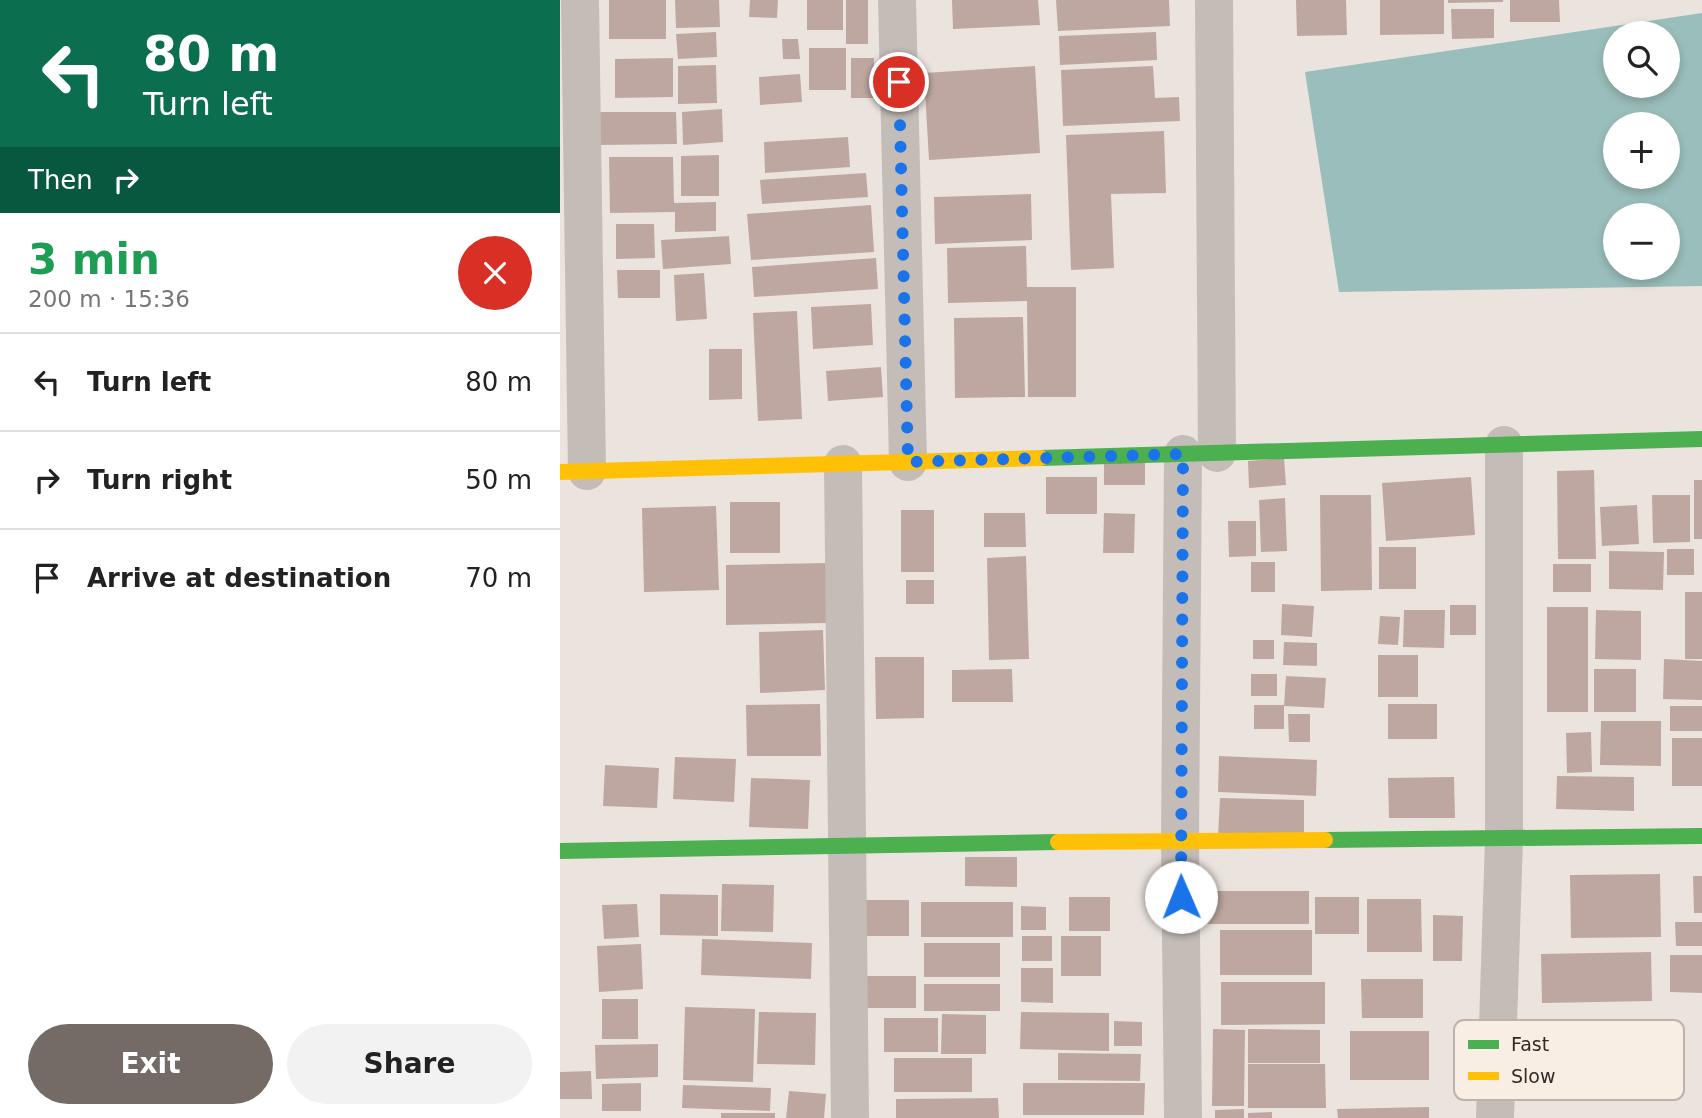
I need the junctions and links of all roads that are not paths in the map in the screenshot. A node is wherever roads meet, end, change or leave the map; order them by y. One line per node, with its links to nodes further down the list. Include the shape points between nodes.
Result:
1 (580, 0): 9 (street)
2 (897, 0): 7 (street)
3 (1214, 0): 6 (street)
4 (1702, 439): 5 (street)
5 (1504, 445): 6 (street); 11 (street)
6 (1200, 454): 7 (street); 12 (street)
7 (908, 462): 8 (street)
8 (843, 464): 9 (street); 13 (street)
9 (574, 472)
10 (1702, 836): 11 (street)
11 (1504, 839): 12 (street); 15 (street)
12 (1180, 841): 13 (street); 18 (street)
13 (850, 844): 14 (street); 17 (street)
14 (560, 851)
15 (1498, 1020)
16 (1496, 1100): 19 (street)
17 (850, 1118)
18 (1183, 1118)
19 (1495, 1118)

